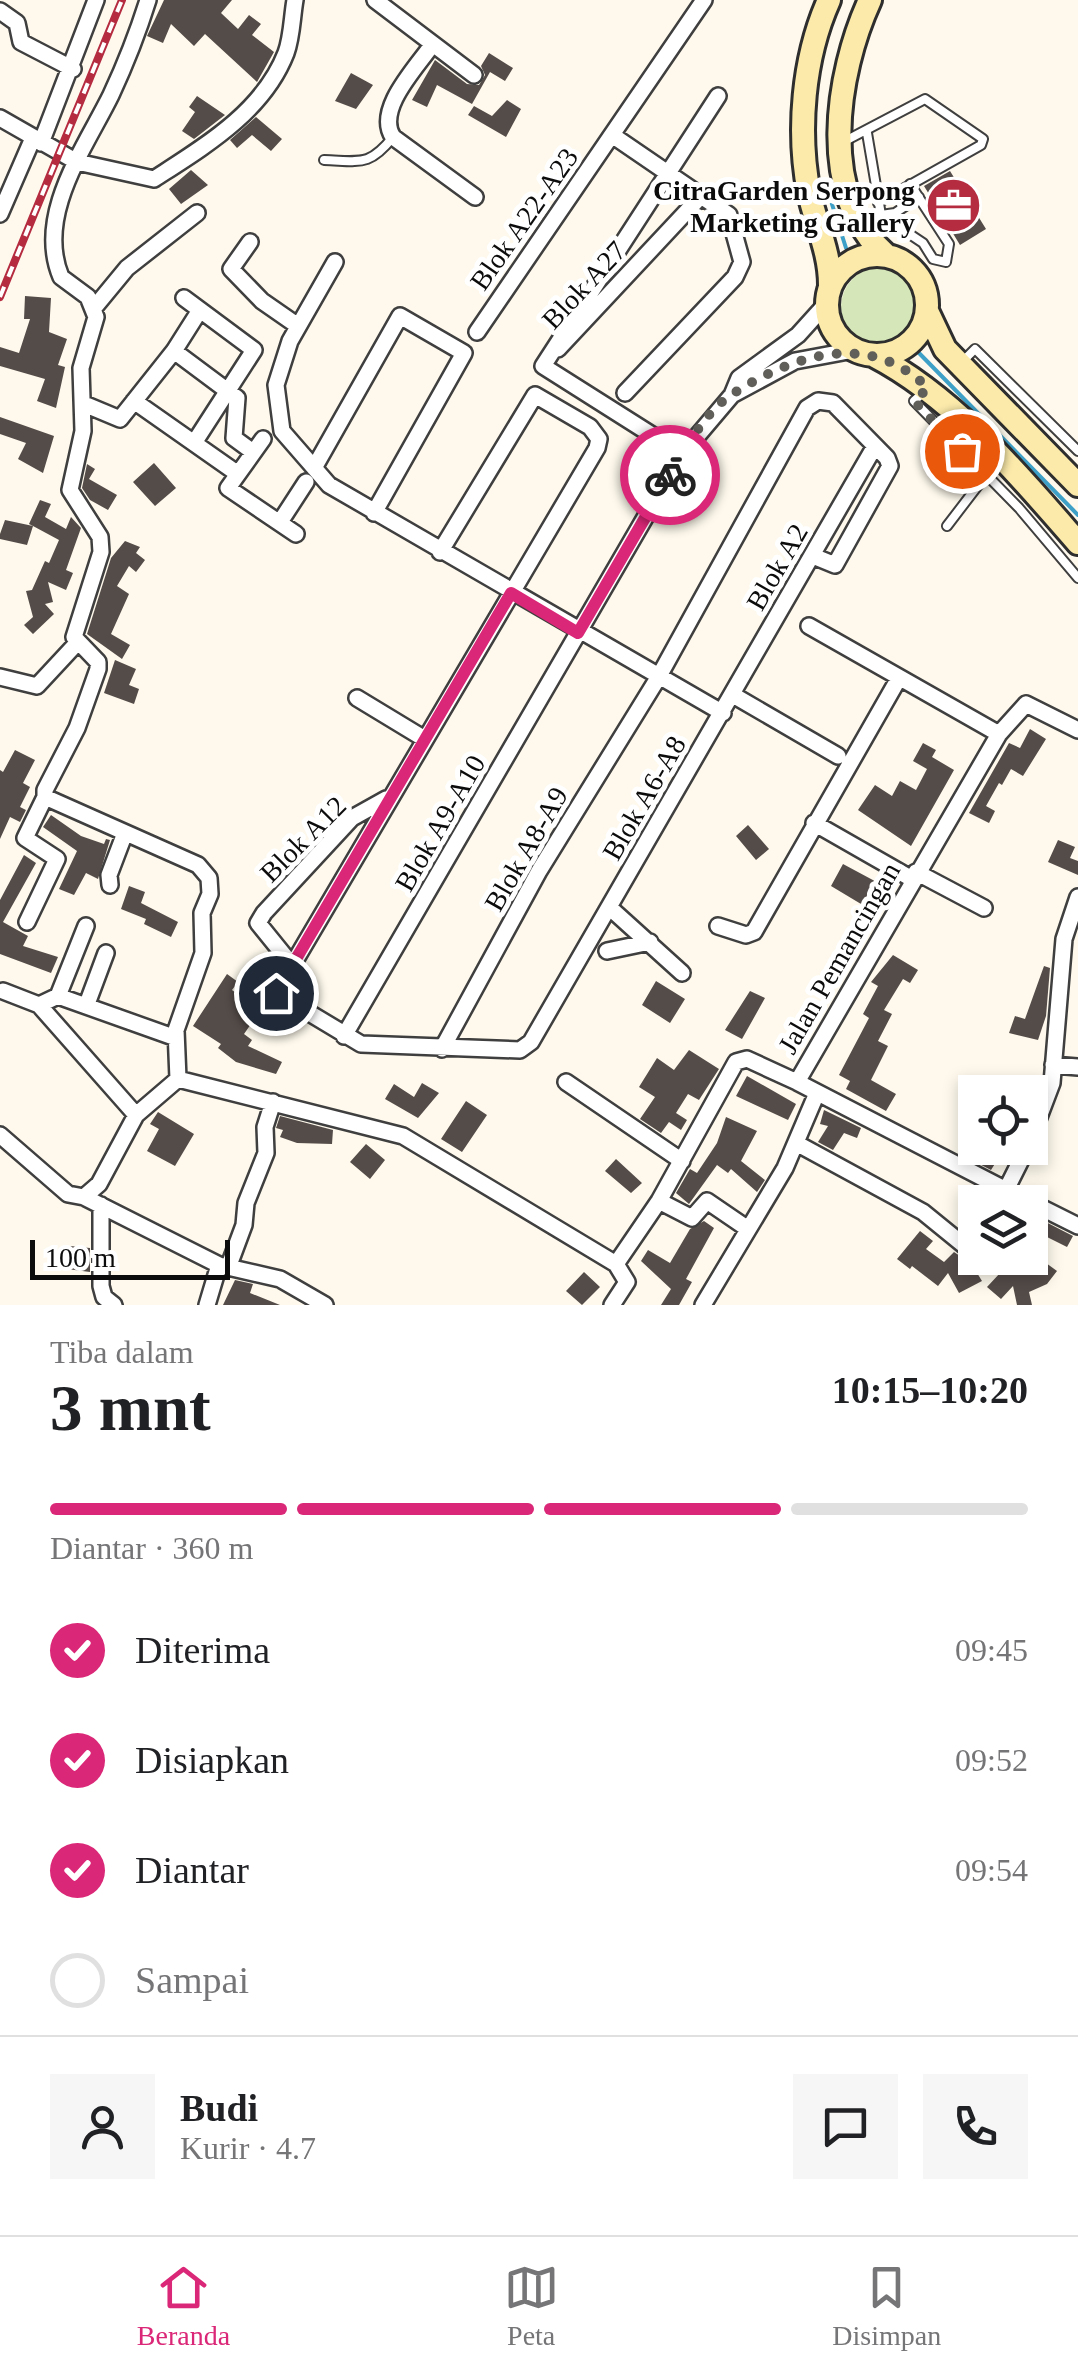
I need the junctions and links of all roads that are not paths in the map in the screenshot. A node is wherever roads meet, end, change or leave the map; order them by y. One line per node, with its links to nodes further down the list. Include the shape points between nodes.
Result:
1 (96, 0): 10 (street)
2 (148, 0): 20 (street)
3 (295, 0): 20 (street, via 288,50 272,82 222,135 154,179)
4 (375, 0): 9 (street)
5 (704, 0): 15 (street, Blok A22-A23)
6 (829, 0): 34 (street, via 812,55 804,145 809,194 830,264)
7 (870, 0): 18 (street, via 848,62)
8 (0, 11): 10 (street, via 16,23 21,42)
9 (432, 45): 11 (street); 16 (street, via 385,119)
10 (73, 69): 17 (street)
11 (474, 75)
12 (718, 96): 21 (street)
13 (0, 118): 17 (street)
14 (867, 134): 18 (lane); 22 (lane, via 925,100 982,139); 26 (lane)
15 (612, 135): 21 (street); 40 (street, Blok A22-A23)
16 (392, 137): 19 (lane, via 366,161); 25 (street)
17 (37, 140): 20 (street); 28 (street)
18 (841, 143): 30 (street)
19 (324, 160)
20 (76, 162): 36 (street, via 52,235 61,277)
21 (668, 172): 23 (street); 43 (street)
22 (910, 184): 24 (lane); 26 (lane)
23 (702, 196): 43 (street, Blok A27); 47 (street, via 729,215 742,262)
24 (919, 197): 29 (lane); 29 (lane, via 948,244 946,262 933,259 923,242)
25 (475, 198)
26 (878, 203): 29 (lane)
27 (197, 213): 36 (street, via 127,268)
28 (0, 214)
29 (881, 215): 30 (lane)
30 (861, 230): 32 (street)
31 (250, 242): 39 (street, via 232,268)
32 (886, 255): 34 (street, via 853,260); 38 (street, via 918,275)
33 (336, 262): 39 (street)
34 (828, 294): 42 (street, via 829,322); 44 (street, Blok A9-A10)
35 (184, 298): 37 (street)
36 (94, 308): 49 (street, via 81,368)
37 (200, 310): 41 (street); 46 (street, via 254,350)
38 (927, 311): 42 (street, via 908,344 892,353); 53 (street, via 945,349)
39 (298, 326): 55 (street, via 279,366 282,431)
40 (476, 332)
41 (174, 352): 46 (street); 48 (street)
42 (864, 353): 44 (street); 45 (street)
43 (544, 361): 52 (street)
44 (776, 362): 52 (street, Blok A9-A10, via 739,378)
45 (928, 388): 56 (lane, via 914,401); 57 (street)
46 (230, 392): 50 (street); 54 (street, via 237,398 234,438 258,446)
47 (625, 393)
48 (134, 401): 49 (street, via 120,419); 50 (street)
49 (84, 404): 69 (street, via 70,490 100,537 101,552)
50 (194, 442): 54 (street)
51 (875, 446): 64 (street, Blok A2); 64 (street, via 890,466 835,564); 71 (street, Blok A8-A9, via 833,403 807,408)
52 (682, 454): 68 (street, Blok A9-A10)
53 (1074, 469): 57 (street)
54 (238, 474): 59 (street, via 228,488)
55 (310, 475): 58 (street); 58 (street, via 400,316 464,353); 59 (street)
56 (986, 476): 60 (lane); 65 (lane)
57 (1038, 497): 62 (street)
58 (374, 512): 63 (street)
59 (280, 522): 61 (street)
60 (946, 526)
61 (296, 534)
62 (1078, 543)
63 (440, 552): 66 (street); 66 (street, via 535,395 599,439)
64 (813, 556): 73 (street, Blok A2)
65 (1078, 578)
66 (511, 593): 68 (street); 78 (street)
67 (809, 626): 72 (street)
68 (578, 633): 71 (street); 101 (street, Blok A9-A10)
69 (76, 643): 70 (street, via 37,686); 81 (street, via 98,669)
70 (0, 677)
71 (658, 678): 75 (street); 103 (street, Blok A8-A9, via 539,872)
72 (899, 678): 77 (street); 82 (street)
73 (733, 696): 75 (street, Blok A2); 79 (street)
74 (356, 698): 78 (street)
75 (723, 714): 87 (street, Blok A6-A8)
76 (1078, 730): 77 (street, Jalan Pemancingan, via 1026,704)
77 (999, 734): 84 (street, Jalan Pemancingan)
78 (423, 738): 80 (street)
79 (838, 756)
80 (392, 792): 95 (street); 95 (street, Blok A12, via 352,818 258,923)
81 (46, 797): 83 (street); 89 (street, via 24,838 57,859)
82 (814, 823): 84 (street); 91 (street, via 754,932)
83 (125, 833): 85 (street); 102 (street, via 198,865 210,878 202,953)
84 (914, 875): 88 (street); 108 (street, Jalan Pemancingan)
85 (110, 885)
86 (1078, 897): 104 (street, via 1064,939)
87 (609, 907): 92 (street); 103 (street, Blok A6-A8, via 531,1042 520,1050)
88 (984, 908)
89 (27, 922)
90 (86, 926): 98 (street)
91 (718, 926)
92 (650, 942): 93 (street); 96 (street)
93 (606, 951)
94 (106, 953): 99 (street)
95 (292, 966): 101 (street, via 276,993)
96 (682, 973)
97 (3, 991): 100 (street)
98 (58, 996): 99 (street); 100 (street)
99 (87, 1004): 102 (street)
100 (39, 1005): 112 (street)
101 (344, 1036): 103 (street, via 361,1044)
102 (176, 1038): 106 (street)
103 (442, 1049)
104 (1054, 1065): 105 (street); 110 (street)
105 (1078, 1067)
106 (178, 1079): 111 (street); 112 (street)
107 (566, 1082): 115 (street)
108 (797, 1082): 109 (street); 115 (street, Jalan Pemancingan, via 747,1059 736,1062)
109 (817, 1093): 114 (street); 116 (street)
110 (1048, 1094)
111 (273, 1102): 124 (street, via 403,1136); 125 (street, via 264,1127 266,1153)
112 (136, 1115): 117 (street, via 99,1184)
113 (0, 1136): 117 (street, via 68,1194)
114 (796, 1142): 122 (street); 123 (street)
115 (682, 1160): 118 (street, Jalan Pemancingan)
116 (982, 1185)
117 (84, 1197): 119 (street)
118 (659, 1201): 122 (street, via 692,1218 707,1201); 124 (street, Jalan Pemancingan)
119 (101, 1206): 125 (street); 126 (street, via 101,1286)
120 (1048, 1214): 121 (street)
121 (1078, 1226)
122 (748, 1230): 130 (street)
123 (958, 1234)
124 (616, 1264): 129 (street, via 627,1282)
125 (224, 1266): 127 (street); 128 (street, via 280,1279)
126 (114, 1305)
127 (207, 1305)
128 (326, 1305)
129 (612, 1305)
130 (703, 1305)

